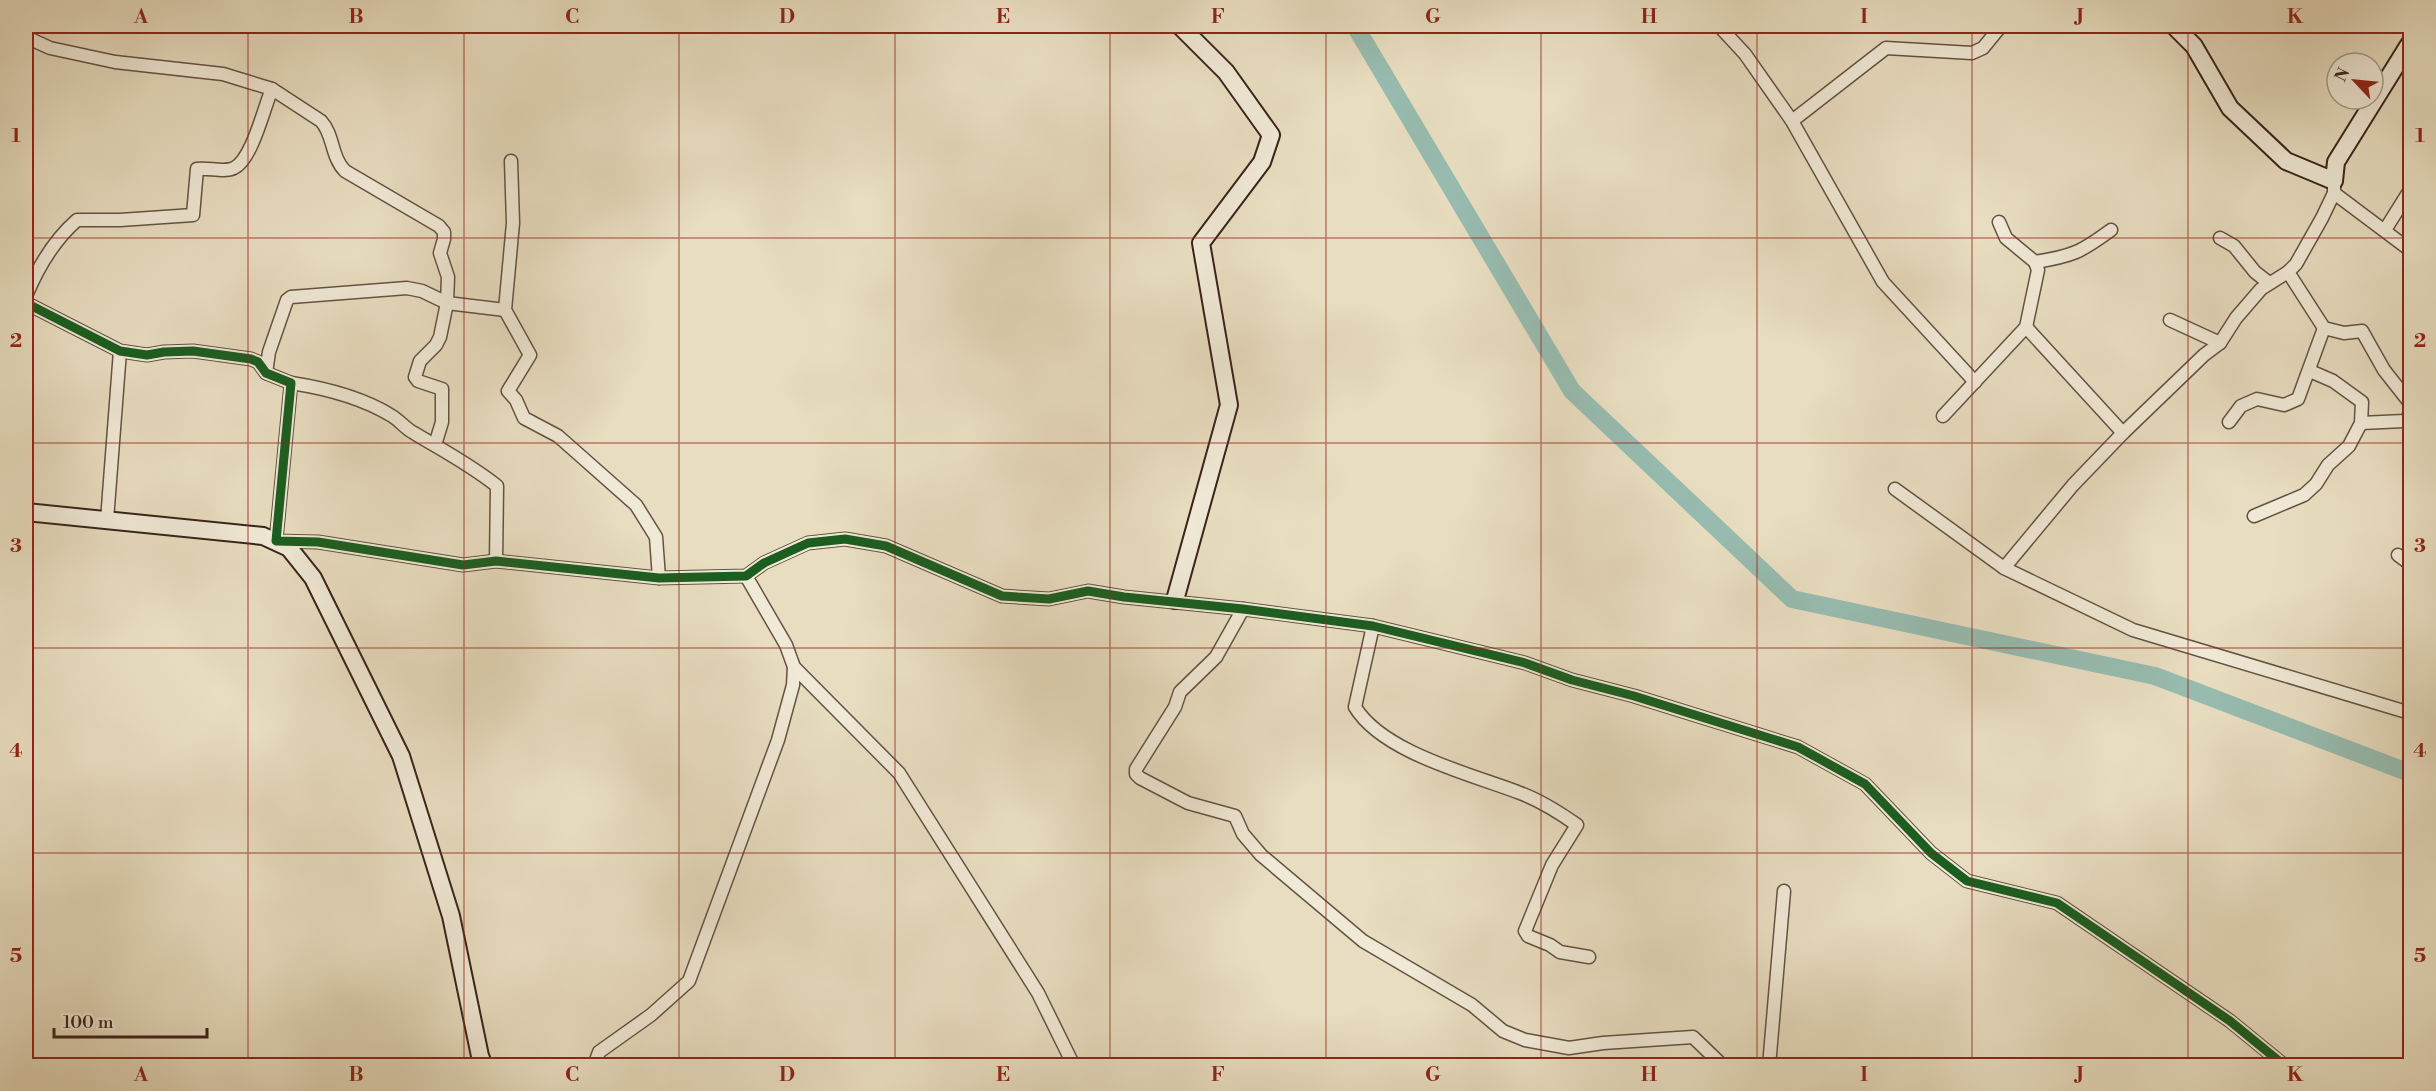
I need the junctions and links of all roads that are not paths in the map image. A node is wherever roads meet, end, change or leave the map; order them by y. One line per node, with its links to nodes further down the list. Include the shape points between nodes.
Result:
1 (1180, 26): 52 (street, via 1226,72 1271,135 1262,162 1201,243 1229,405)
2 (1719, 26): 9 (street, via 1745,54)
3 (2001, 26): 9 (street, via 1983,48 1972,53 1886,48)
4 (2174, 26): 11 (street, via 2194,46 2230,108 2286,160)
5 (26, 37): 8 (street, via 50,48 116,62 223,74)
6 (2410, 43): 7 (street)
7 (2406, 63): 11 (street, via 2336,162)
8 (272, 89): 21 (street, via 254,144 239,165 233,169 197,169 193,215 77,220 38,267); 23 (street, via 321,121 327,128 336,162 345,171 427,218 444,232 440,253 448,277)
9 (1792, 121): 33 (street, via 1883,282)
10 (511, 161): 24 (street, via 513,223)
11 (2334, 187): 15 (street); 19 (street, via 2311,237)
12 (2410, 190): 15 (street)
13 (1999, 222): 18 (street, via 2006,238)
14 (2111, 230): 18 (street, via 2068,257)
15 (2385, 230): 17 (street)
16 (2220, 238): 20 (street, via 2234,246)
17 (2410, 250)
18 (2036, 262): 26 (street, via 2038,270)
19 (2288, 272): 20 (street); 27 (street)
20 (2269, 284): 28 (street, via 2248,303)
21 (26, 296)
22 (26, 303): 29 (street)
23 (447, 303): 24 (street); 31 (street, via 407,288 288,298 269,352); 40 (street, via 440,337 420,361 415,377 442,389 442,422)
24 (505, 310): 51 (street, via 530,355 508,391 524,418 558,436 636,504 656,537)
25 (2170, 320): 28 (street)
26 (2026, 327): 33 (street); 39 (street)
27 (2324, 328): 30 (street); 34 (street, via 2344,333 2362,331 2384,370)
28 (2220, 343): 39 (street)
29 (120, 351): 31 (street, via 147,355 193,351 251,359); 44 (street)
30 (2310, 371): 37 (street, via 2298,399 2284,405 2257,399 2241,406); 38 (street, via 2362,402)
31 (266, 373): 32 (street)
32 (291, 382): 40 (street, via 360,402 391,416); 45 (street)
33 (1976, 382): 35 (street)
34 (2410, 403)
35 (1943, 416)
36 (2410, 416): 38 (street, via 2404,422)
37 (2229, 422)
38 (2361, 423): 43 (street, via 2349,446 2304,495)
39 (2123, 433): 49 (street, via 2073,485)
40 (435, 445): 47 (street, via 497,486)
41 (1895, 489): 49 (street)
42 (26, 512): 44 (street)
43 (2254, 516)
44 (107, 520): 45 (street, via 263,536)
45 (276, 541): 47 (street, via 318,542 463,565); 59 (street, via 289,548 313,578 401,756 451,916)
46 (2398, 555): 48 (street)
47 (495, 561): 51 (street)
48 (2410, 564)
49 (2004, 568): 56 (street, via 2133,630)
50 (746, 576): 51 (street); 52 (street, via 807,543 845,539 886,546 1002,596 1049,599 1088,591); 55 (street, via 786,645)
51 (658, 578)
52 (1174, 600): 53 (street)
53 (1243, 609): 54 (street); 62 (street, via 1216,657 1179,692 1175,706 1136,769 1140,778 1188,802 1235,816 1243,834 1261,855 1363,941 1472,1005 1503,1031 1525,1040 1569,1048 1694,1037)
54 (1373, 626): 58 (street, via 1354,707 1364,721 1420,757 1523,794 1577,825 1552,865 1525,931 1557,951); 64 (street, via 1525,663 1798,747 1865,784 1931,853 1967,881 2057,903 2229,1021)
55 (794, 667): 60 (street, via 778,740 689,981 651,1015 599,1052); 61 (street, via 899,773 1038,993)
56 (2410, 713)
57 (1784, 891): 63 (street)
58 (1589, 957)
59 (484, 1065)
60 (594, 1065)
61 (1074, 1065)
62 (1723, 1065)
63 (1769, 1065)
64 (2285, 1065)

